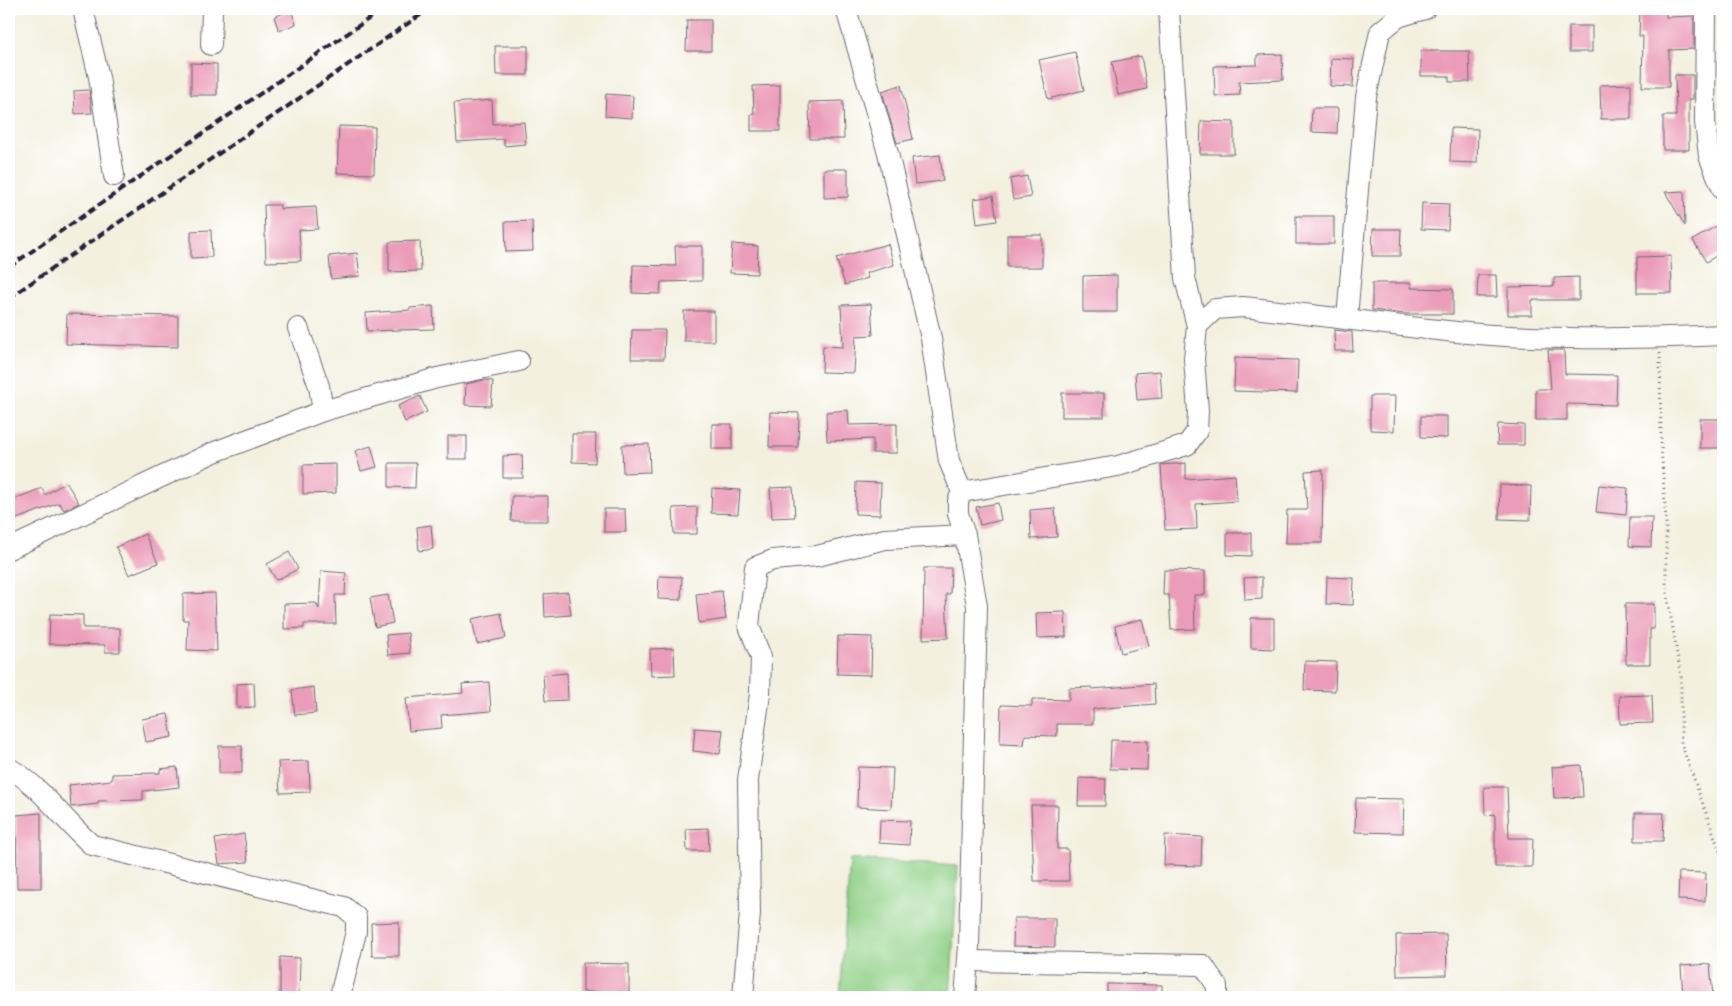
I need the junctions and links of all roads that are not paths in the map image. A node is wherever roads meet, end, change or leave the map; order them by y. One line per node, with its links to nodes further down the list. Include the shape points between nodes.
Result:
1 (83, 9): 8 (street, via 99,77)
2 (212, 9): 7 (street)
3 (846, 9): 16 (street, via 888,153 931,338 948,461)
4 (1168, 9): 11 (street, via 1185,278)
5 (1425, 9): 10 (street, via 1398,18 1380,32 1366,98)
6 (1706, 9): 9 (street, via 1705,122 1709,156)
7 (211, 45)
8 (114, 176)
9 (1723, 190)
10 (1346, 318): 11 (street, via 1243,307 1215,309); 13 (street, via 1448,332 1529,337)
11 (1197, 326): 16 (street, via 1194,359 1197,431 1187,445 1118,466)
12 (298, 328): 15 (street, via 319,386)
13 (1723, 335)
14 (519, 361): 15 (street, via 437,378)
15 (323, 411): 18 (street, via 212,453)
16 (962, 492): 17 (street, via 958,514)
17 (965, 535): 20 (street, via 977,606); 22 (street, via 885,539 817,556 773,560 755,567 749,626 762,657 748,780 750,912)
18 (9, 549)
19 (9, 768): 21 (street, via 27,778 71,827 92,845 344,907 356,917 356,932)
20 (968, 961): 23 (street); 24 (street, via 1203,965 1217,986)
21 (340, 995)
22 (744, 997)
23 (965, 997)
24 (1217, 997)

